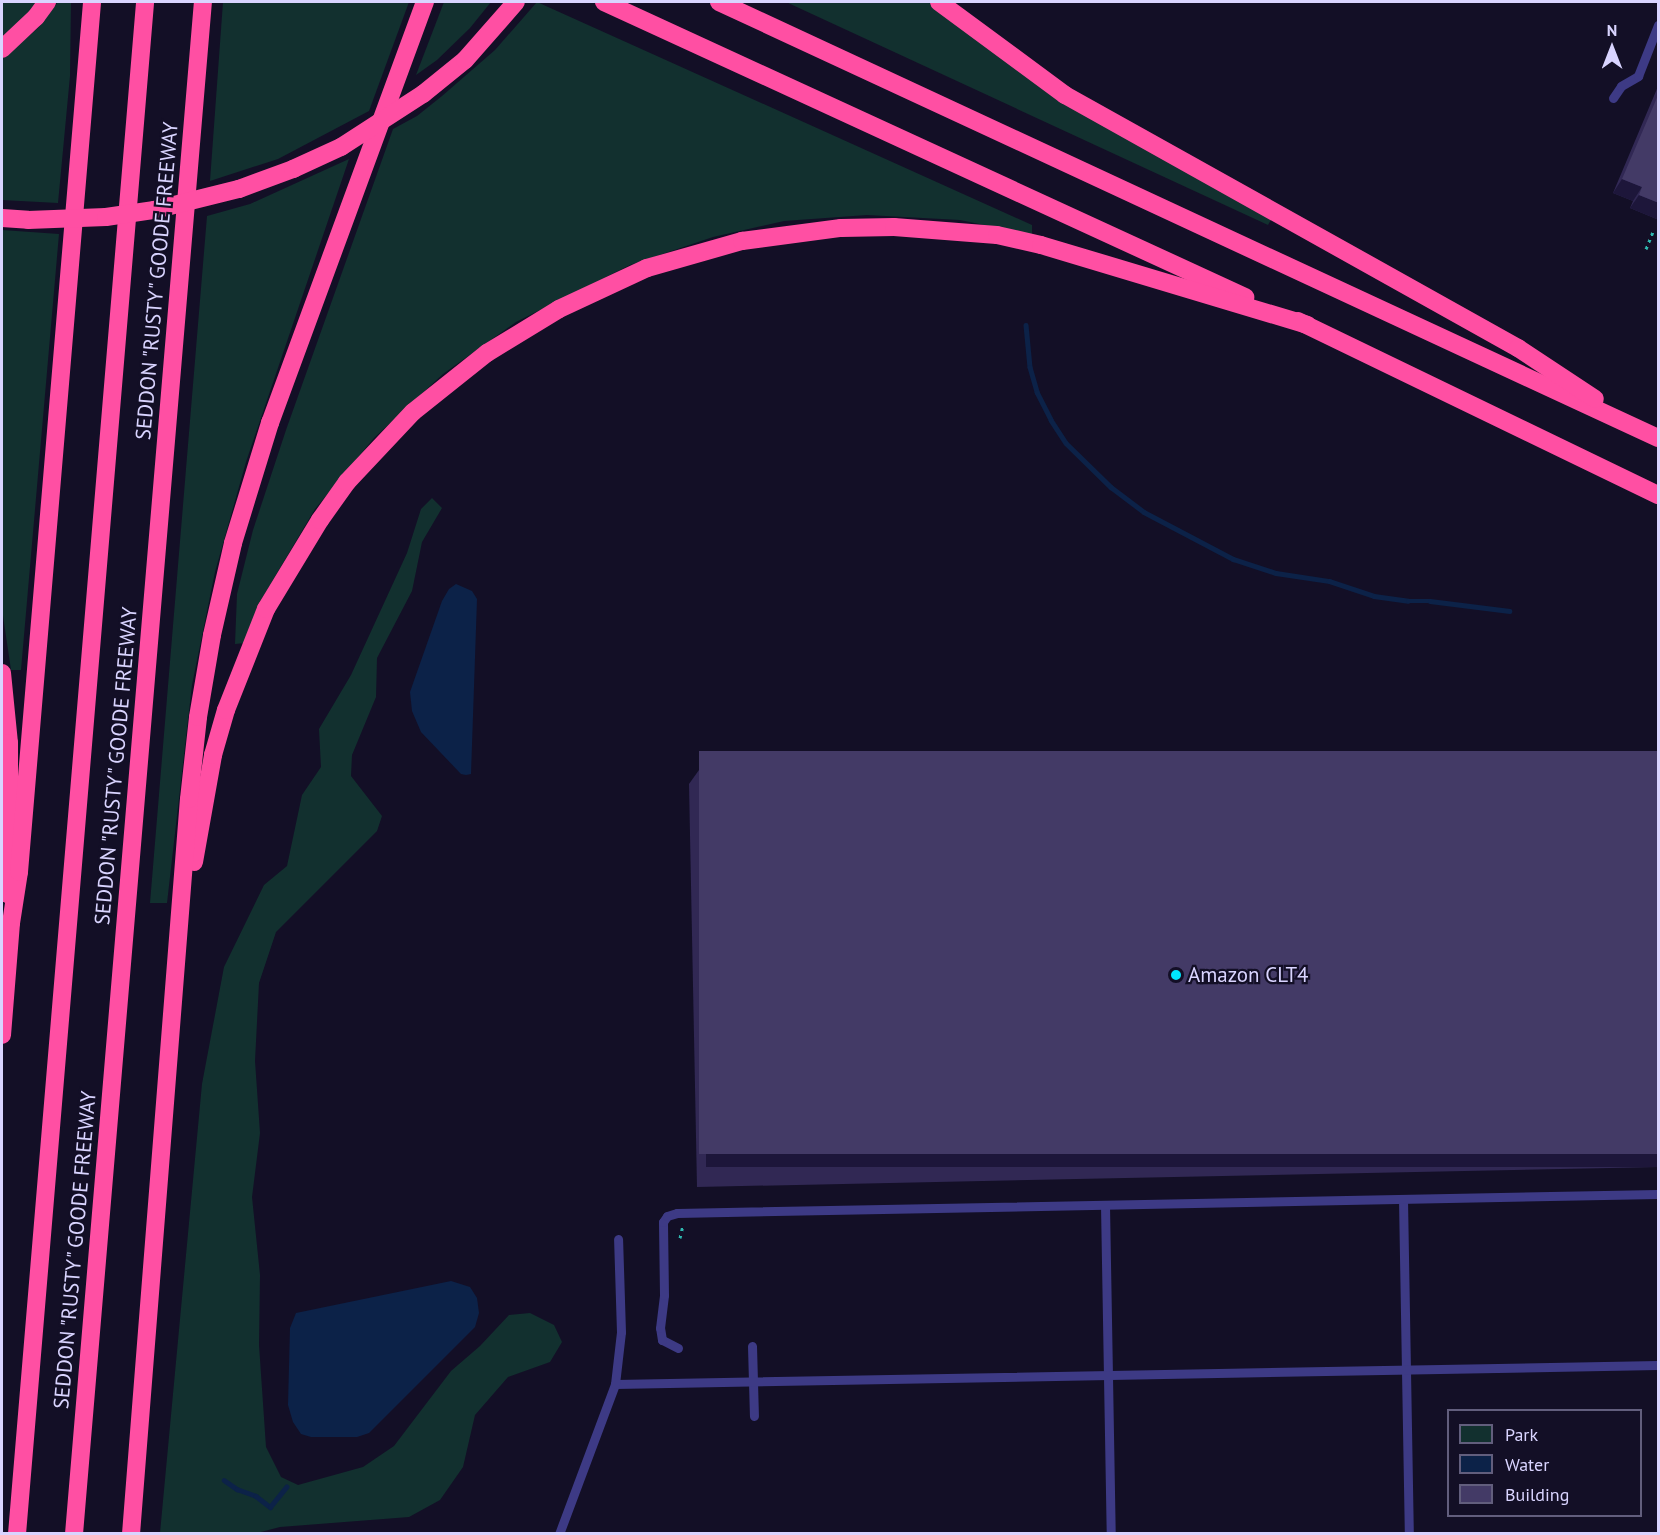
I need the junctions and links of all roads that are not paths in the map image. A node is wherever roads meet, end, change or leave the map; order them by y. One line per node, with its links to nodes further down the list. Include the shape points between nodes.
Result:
1 (47, 2): 11 (highway)
2 (92, 2): 19 (highway, via 20,860)
3 (145, 2): 33 (highway, SEDDON "RUSTY" GOODE FREEWAY)
4 (203, 2): 34 (highway, SEDDON "RUSTY" GOODE FREEWAY)
5 (425, 2): 18 (highway, via 270,423 233,543 200,707)
6 (516, 2): 13 (highway, bridge, via 465,60 423,94 341,147 293,169 239,189 154,210 106,217)
7 (604, 2): 14 (highway)
8 (719, 2): 15 (highway)
9 (939, 2): 15 (highway, via 1065,94 1518,348)
10 (1659, 25): 12 (lane, via 1638,76 1622,86)
11 (2, 49)
12 (1613, 98)
13 (2, 218)
14 (1307, 325): 16 (highway); 18 (highway, via 1041,244 944,229 894,227 841,228 742,241 647,268 559,309 487,353 413,412 347,482 303,545 267,609 226,710 213,755 190,878)
15 (1652, 436)
16 (1659, 495)
17 (2, 673): 19 (highway, via 9,743 7,872)
18 (182, 891): 35 (highway)
19 (11, 923): 20 (highway)
20 (2, 1035)
21 (1659, 1194): 22 (lane)
22 (1403, 1199): 23 (lane); 28 (lane)
23 (1104, 1205): 26 (lane, via 666,1216 660,1328 662,1340); 29 (lane)
24 (618, 1239): 31 (lane, via 621,1332)
25 (752, 1346): 30 (lane)
26 (678, 1348)
27 (1659, 1365): 28 (lane)
28 (1406, 1370): 29 (lane); 38 (lane)
29 (1108, 1375): 30 (lane); 37 (lane)
30 (753, 1382): 31 (lane); 32 (lane)
31 (615, 1384): 36 (lane)
32 (754, 1416)
33 (17, 1533)
34 (74, 1533)
35 (131, 1533)
36 (560, 1533)
37 (1111, 1533)
38 (1409, 1533)

